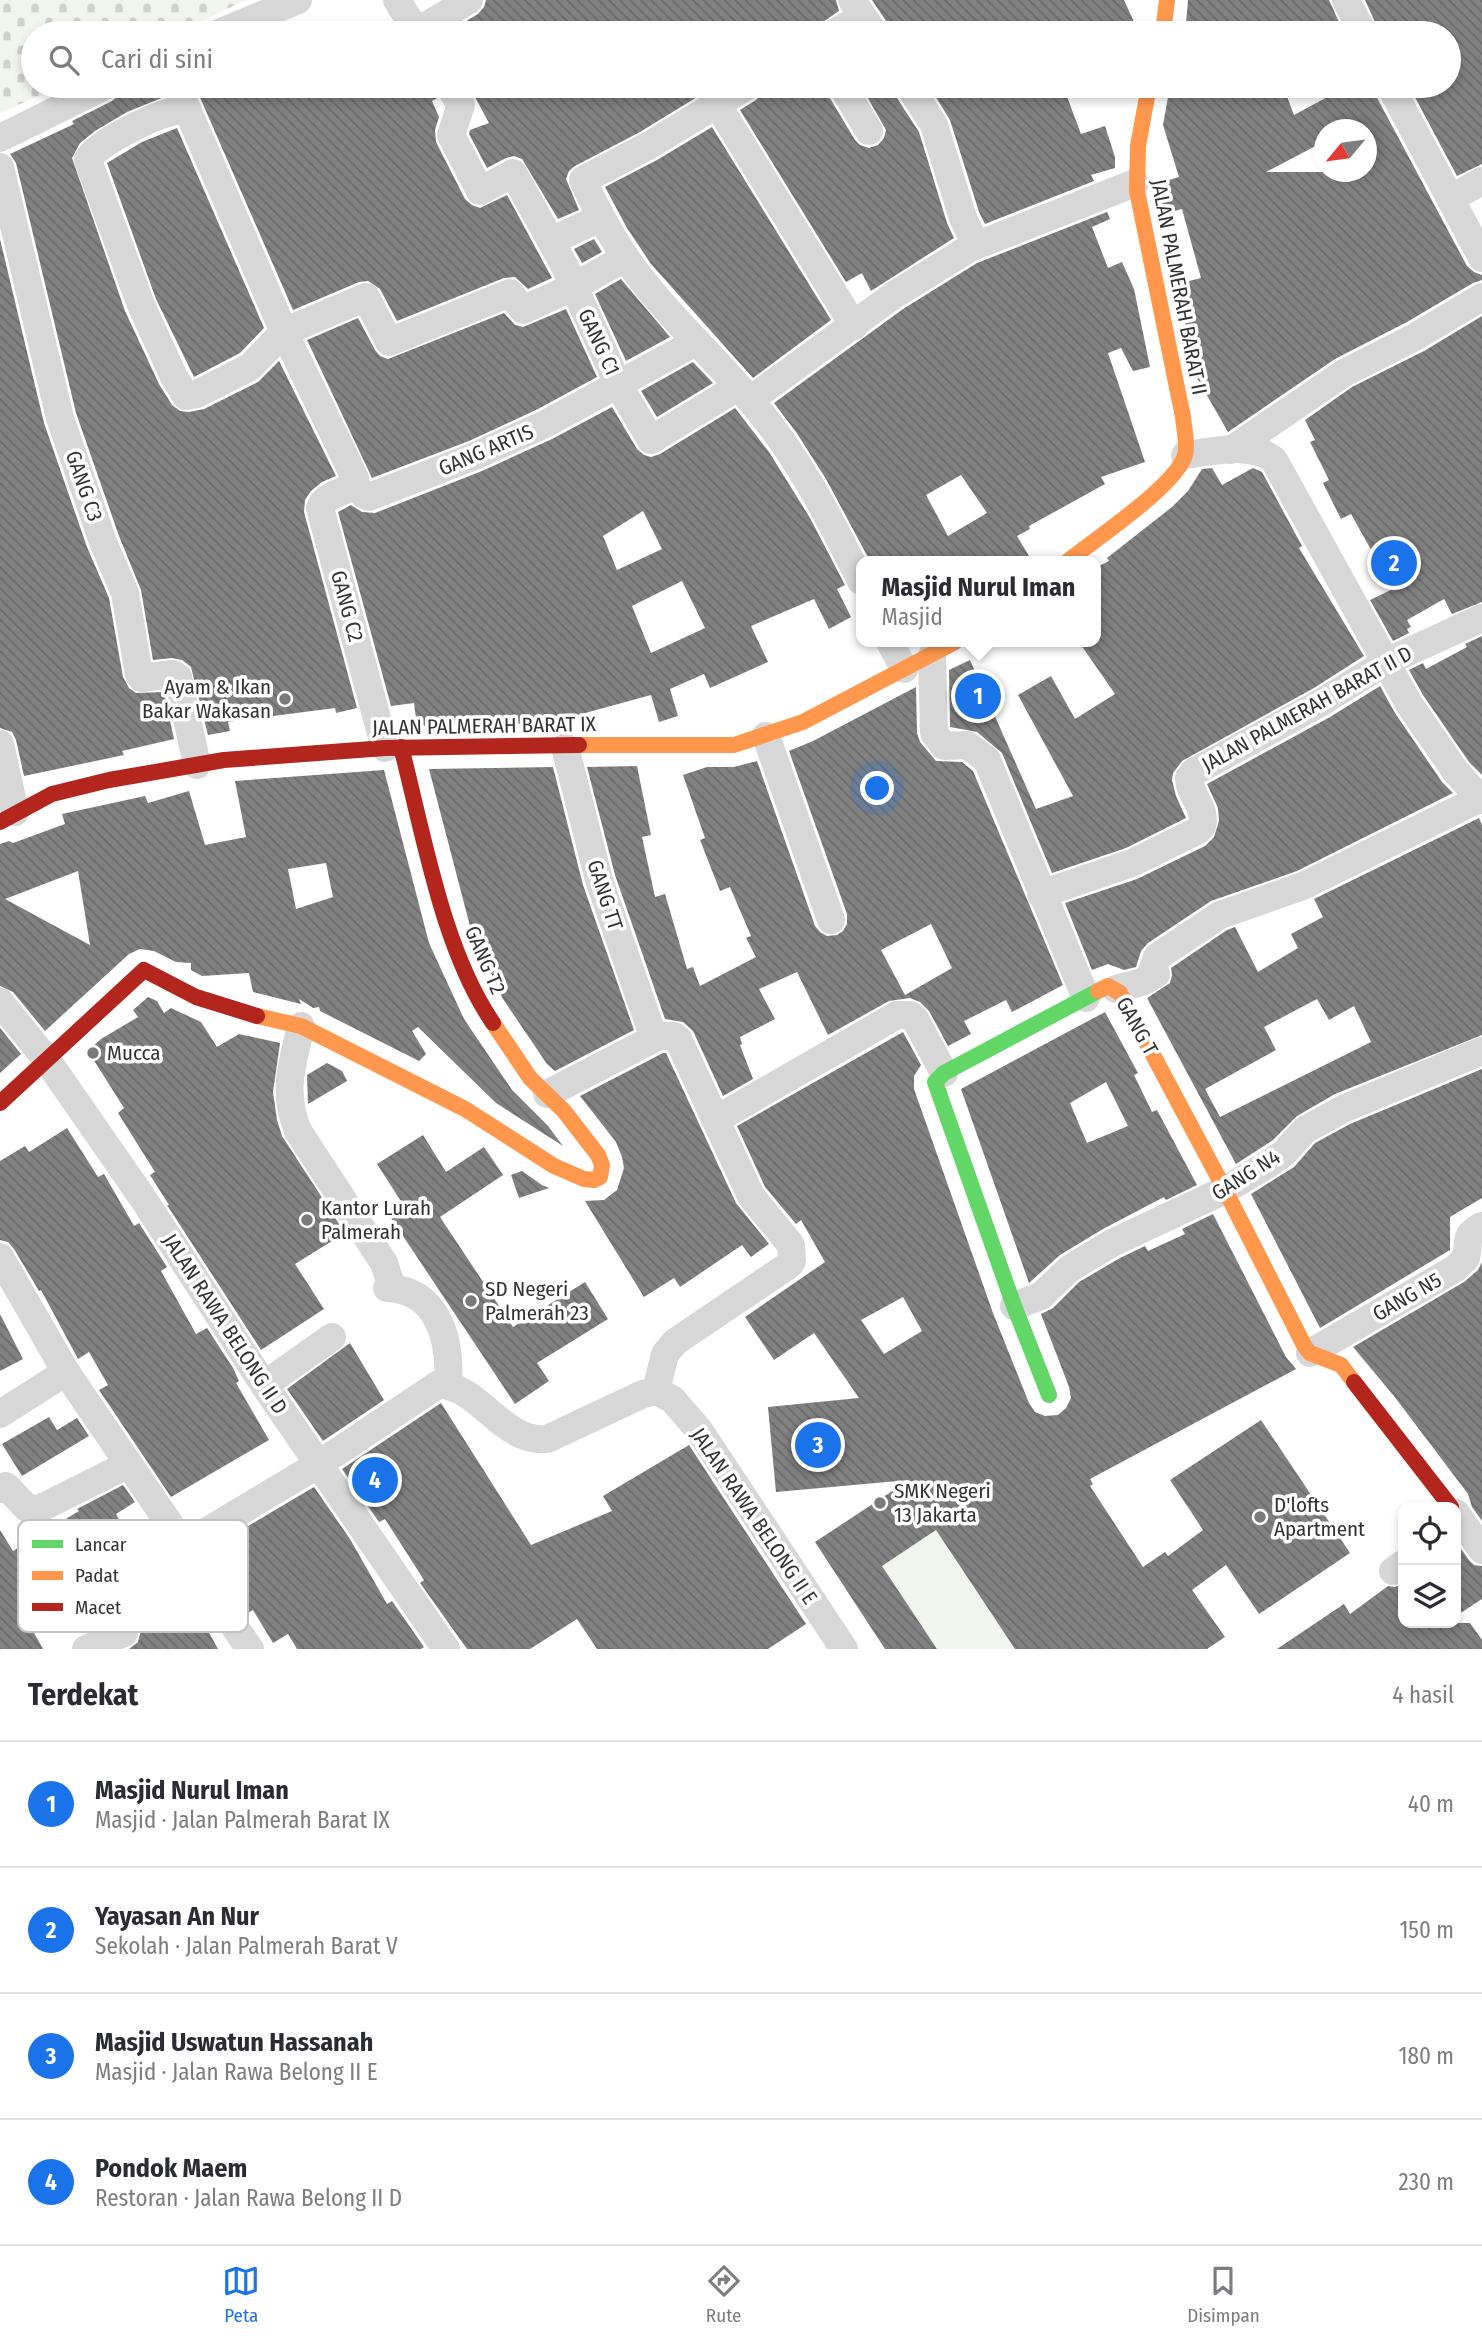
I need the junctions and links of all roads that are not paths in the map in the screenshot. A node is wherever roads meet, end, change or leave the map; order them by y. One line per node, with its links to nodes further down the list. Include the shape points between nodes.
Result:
1 (298, 0): 6 (street)
2 (397, 0): 7 (street)
3 (469, 0): 8 (street)
4 (1167, 0): 9 (street)
5 (1346, 0): 10 (street)
6 (248, 21)
7 (410, 21)
8 (436, 21)
9 (1164, 21)
10 (1357, 21)
11 (81, 98): 21 (street)
12 (183, 98): 34 (street); 34 (street, via 179,109 138,124 88,157 141,305 174,377 189,396 250,368)
13 (456, 98): 27 (street, GANG C1, via 461,106 451,135 473,195 513,173)
14 (727, 98): 19 (street)
15 (849, 98): 20 (street)
16 (917, 98): 28 (street, via 934,125)
17 (1147, 98): 24 (street, JALAN PALMERAH BARAT II)
18 (1396, 98): 25 (street)
19 (717, 104): 26 (street, via 583,180); 33 (street)
20 (869, 131)
21 (0, 138)
22 (0, 167): 52 (street, GANG C3, via 60,418 125,593 139,674 147,679 178,677)
23 (1482, 181): 25 (street)
24 (1135, 183): 28 (street); 39 (street, JALAN PALMERAH BARAT II, via 1183,417)
25 (1450, 199): 30 (street)
26 (600, 218): 27 (street); 29 (street)
27 (551, 241): 31 (street, GANG C1)
28 (976, 245): 33 (street, via 894,295)
29 (625, 258): 31 (street); 35 (street)
30 (1482, 258)
31 (573, 288): 34 (street, via 523,310 510,293 389,342 366,297); 36 (street, GANG C1)
32 (1482, 297): 38 (street, via 1415,338 1344,373)
33 (854, 326): 37 (street)
34 (284, 332): 40 (street)
35 (696, 342): 36 (street); 37 (street)
36 (619, 386): 37 (street, GANG C1, via 651,440); 40 (street, GANG ARTIS, via 533,430 400,486 369,496)
37 (744, 393): 42 (street, via 790,452)
38 (1231, 450): 39 (street); 46 (street, via 1267,454 1274,460)
39 (1185, 455): 41 (street, via 1157,491)
40 (354, 483): 51 (street, GANG C2, via 327,497 320,508)
41 (1074, 556)
42 (856, 571)
43 (1482, 618): 46 (street, JALAN PALMERAH BARAT II D)
44 (893, 647): 47 (street)
45 (943, 649): 47 (street, JALAN PALMERAH BARAT IX); 55 (street, via 934,733 944,746 967,745 987,760)
46 (1386, 662): 53 (street, via 1437,747); 55 (street, JALAN PALMERAH BARAT II D, via 1190,775 1189,785 1203,813 1197,831 1132,863)
47 (904, 669): 48 (street, JALAN PALMERAH BARAT IX, via 803,722)
48 (766, 736): 50 (street, JALAN PALMERAH BARAT IX, via 734,745); 56 (street)
49 (0, 744): 54 (street)
50 (565, 747): 51 (street, JALAN PALMERAH BARAT IX); 61 (street, GANG TT, via 599,880 651,1030)
51 (393, 748): 52 (street, JALAN PALMERAH BARAT IX); 65 (street, GANG T2, via 450,937 484,1010 530,1078)
52 (197, 765): 54 (street, JALAN PALMERAH BARAT IX, via 52,794)
53 (1481, 799): 57 (street, via 1303,886 1220,915 1157,957 1156,974)
54 (8, 817)
55 (1041, 894): 58 (street)
56 (831, 920)
57 (1116, 989): 58 (street, GANG T, via 1105,987); 68 (street, GANG T)
58 (1086, 998): 64 (street, GANG T)
59 (0, 1002): 63 (street, JALAN RAWA BELONG II D)
60 (301, 1026): 63 (street, via 233,1010 144,970); 65 (street, GANG T2, via 465,1110 538,1158 572,1175 590,1180 600,1177 603,1165 598,1155); 76 (street, via 288,1094 298,1131 384,1263 390,1281 387,1288 409,1291 429,1306 438,1320 448,1353)
61 (659, 1036): 65 (street); 67 (street, via 678,1039)
62 (1482, 1051): 68 (street, GANG N4, via 1304,1130 1284,1153)
63 (47, 1060): 66 (street); 75 (street, JALAN RAWA BELONG II D)
64 (944, 1073): 67 (street, via 915,1020 897,1015); 71 (street, via 935,1082)
65 (547, 1094)
66 (0, 1103)
67 (715, 1120): 77 (street, via 751,1196 791,1245 792,1261 675,1342 665,1354)
68 (1225, 1190): 71 (street, GANG N4, via 1112,1243 1069,1269 1041,1296); 73 (street, GANG T)
69 (1482, 1226): 73 (street, GANG N5, via 1469,1234 1466,1258 1456,1268)
70 (0, 1257): 74 (street)
71 (1014, 1306): 78 (street)
72 (332, 1337): 75 (street)
73 (1310, 1353): 83 (street, via 1341,1365)
74 (65, 1371): 79 (street); 80 (street)
75 (264, 1385): 81 (street, JALAN RAWA BELONG II D)
76 (448, 1385): 77 (street, via 461,1389 510,1429 534,1440 547,1439); 81 (street, via 429,1389)
77 (656, 1391): 93 (street, JALAN RAWA BELONG II E, via 671,1399 699,1430)
78 (1049, 1395)
79 (0, 1414)
80 (129, 1464): 82 (street, via 39,1509 27,1508 6,1486); 84 (street)
81 (319, 1464): 85 (street); 92 (street, JALAN RAWA BELONG II D)
82 (0, 1489)
83 (1446, 1502)
84 (167, 1520)
85 (226, 1520)
86 (1461, 1522): 87 (street)
87 (1482, 1550)
88 (238, 1632): 91 (street)
89 (124, 1633): 90 (street)
90 (86, 1649)
91 (250, 1649)
92 (446, 1649)
93 (844, 1649)

